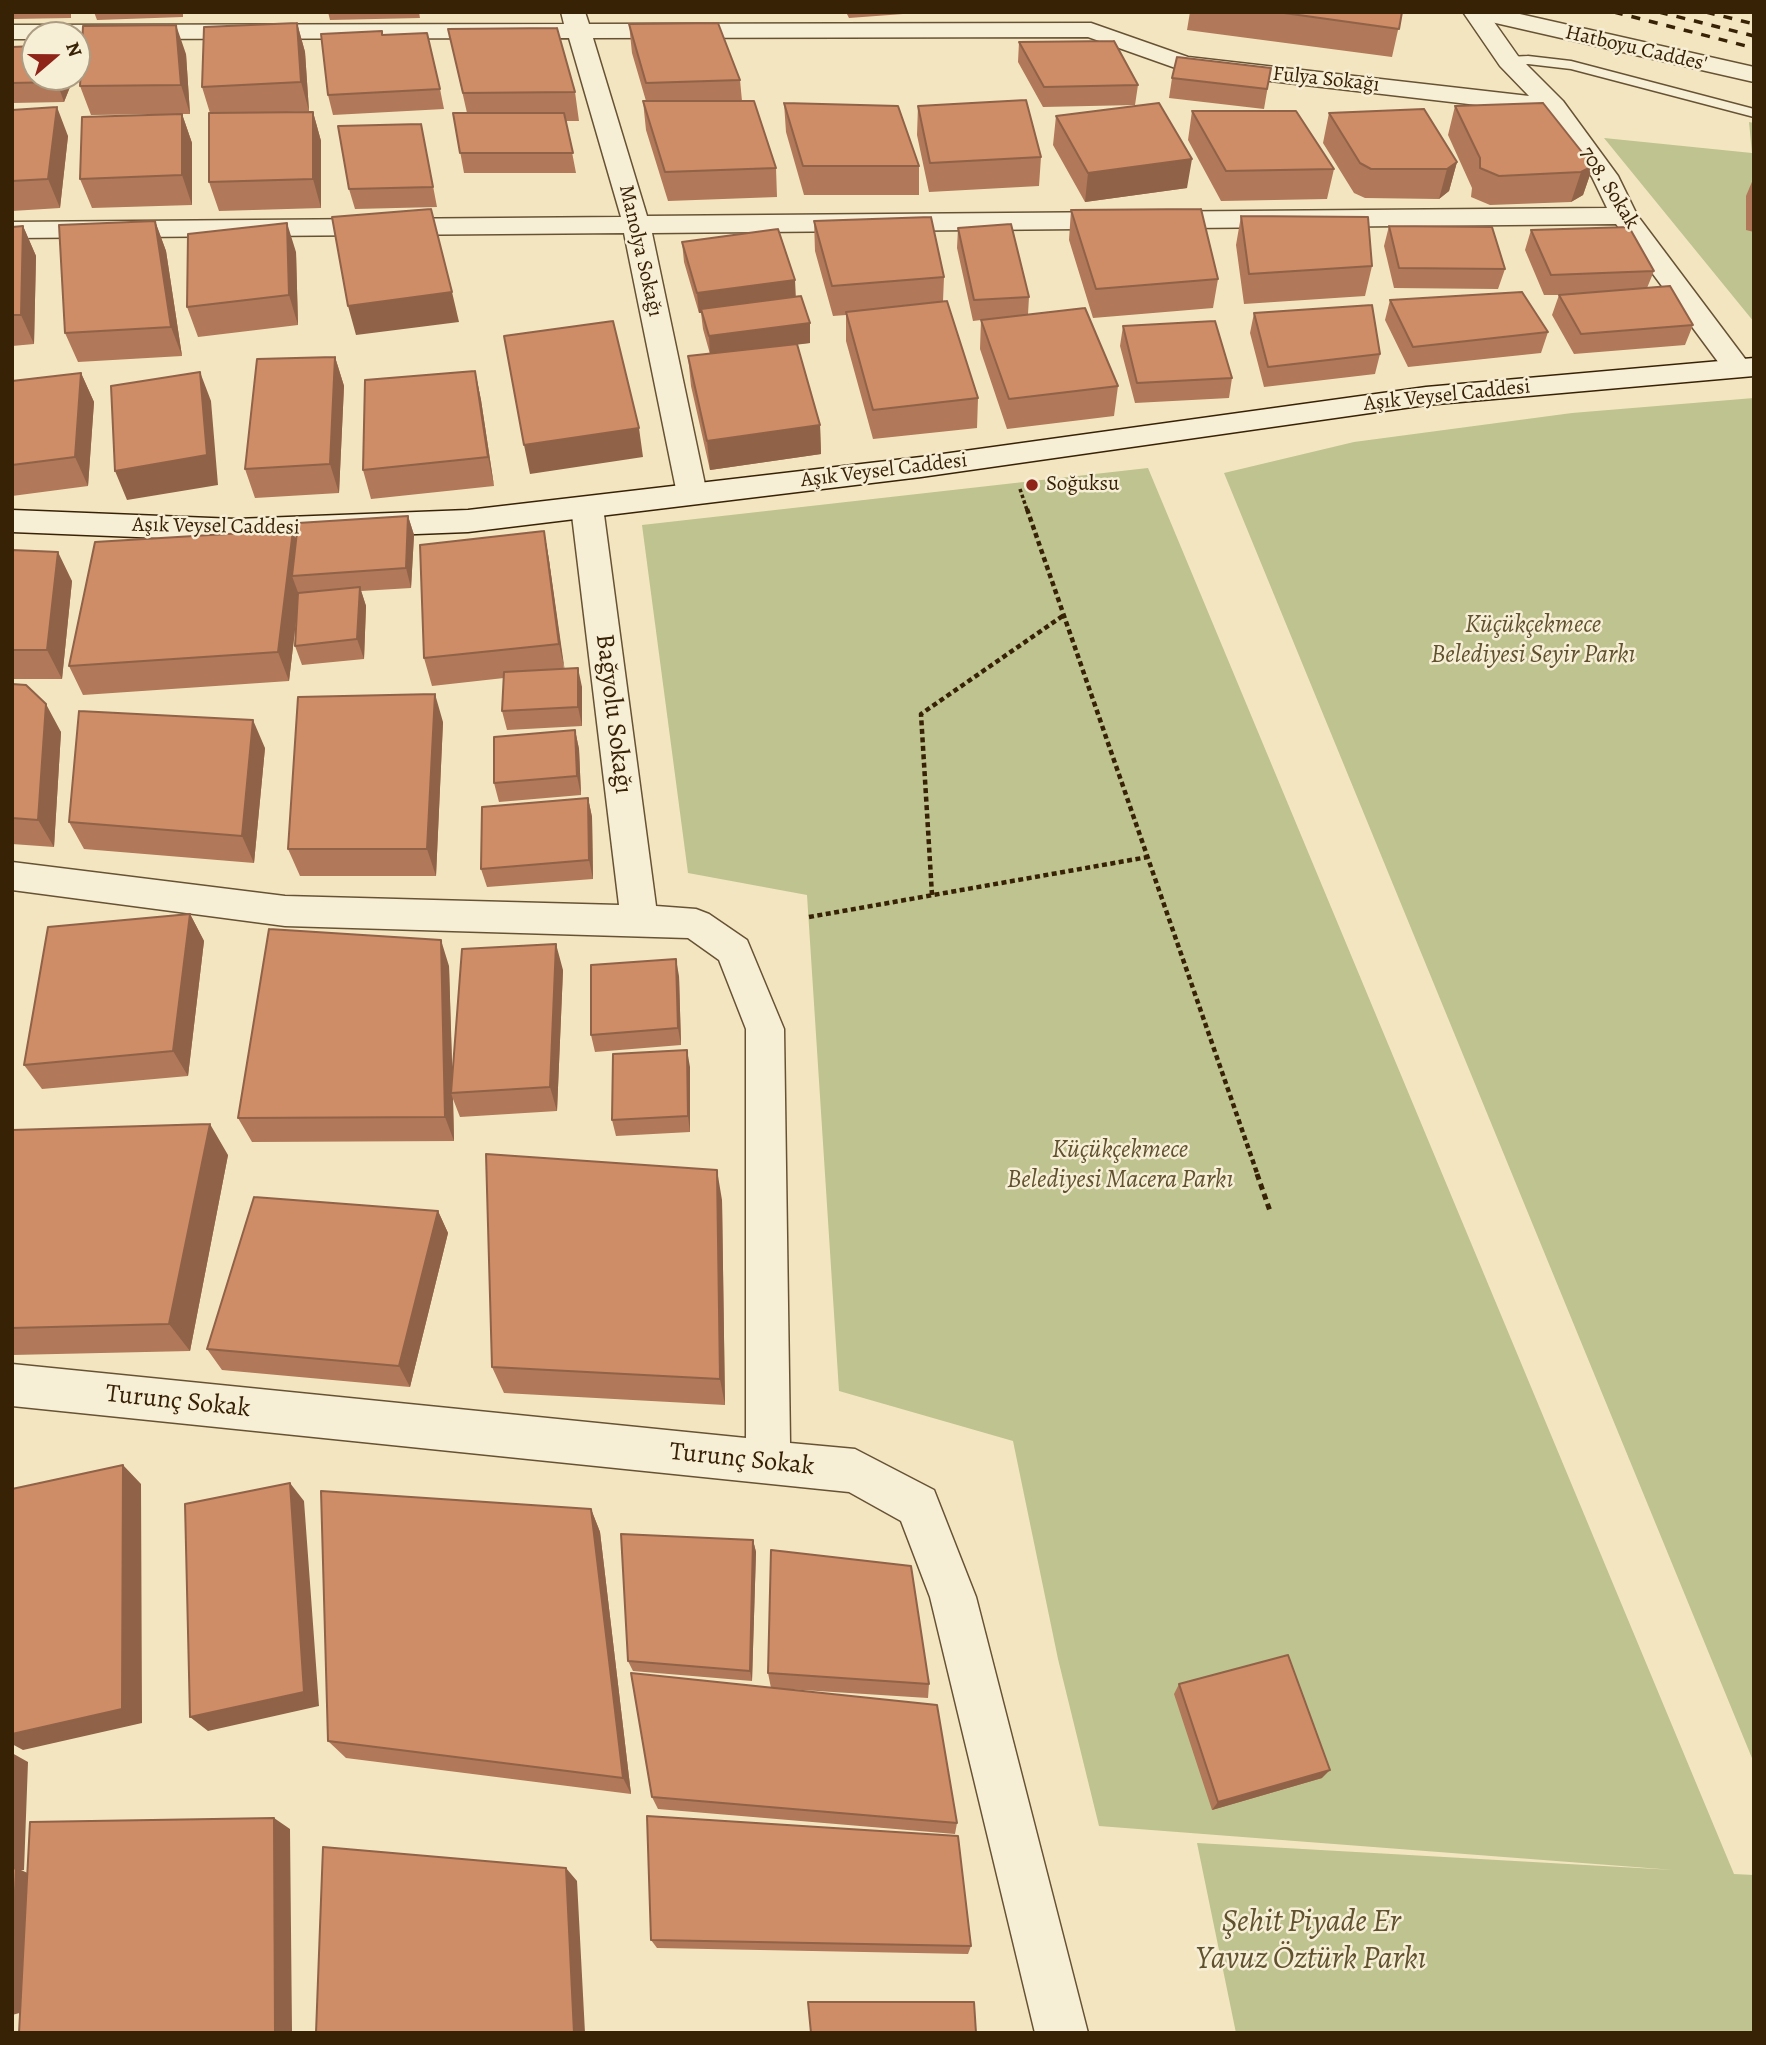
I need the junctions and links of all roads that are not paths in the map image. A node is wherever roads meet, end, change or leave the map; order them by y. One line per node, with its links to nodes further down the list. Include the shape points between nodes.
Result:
1 (1476, 12): 4 (street, 708. Sokak); 5 (street, Hatboyu Caddes')
2 (575, 21): 3 (street, Fulya Sokağı); 6 (street, Fulya Sokağı, via 1091,30 1184,64); 9 (street, Manolya Sokağı)
3 (12, 32)
4 (1509, 61): 6 (street, 708. Sokak); 7 (lane, via 1571,65)
5 (1754, 75)
6 (1554, 106): 8 (street, 708. Sokak, via 1605,176)
7 (1754, 113)
8 (1624, 216): 9 (street); 11 (street, 708. Sokak)
9 (636, 223): 10 (street); 12 (street, Manolya Sokağı)
10 (12, 230)
11 (1745, 367): 12 (street, Aşık Veysel Caddesi, via 1426,396)
12 (692, 495): 13 (street, Aşık Veysel Caddesi)
13 (587, 507): 14 (street, Aşık Veysel Caddesi, via 468,521 236,530); 16 (street, Bağyolu Sokağı)
14 (12, 521)
15 (12, 876): 16 (street, via 285,911)
16 (639, 920): 18 (street, via 695,924 734,951 765,1029)
17 (12, 1385): 18 (street, Turunç Sokak)
18 (768, 1463): 19 (street, Turunç Sokak, via 855,1471 918,1506 953,1597)
19 (1062, 2033)

